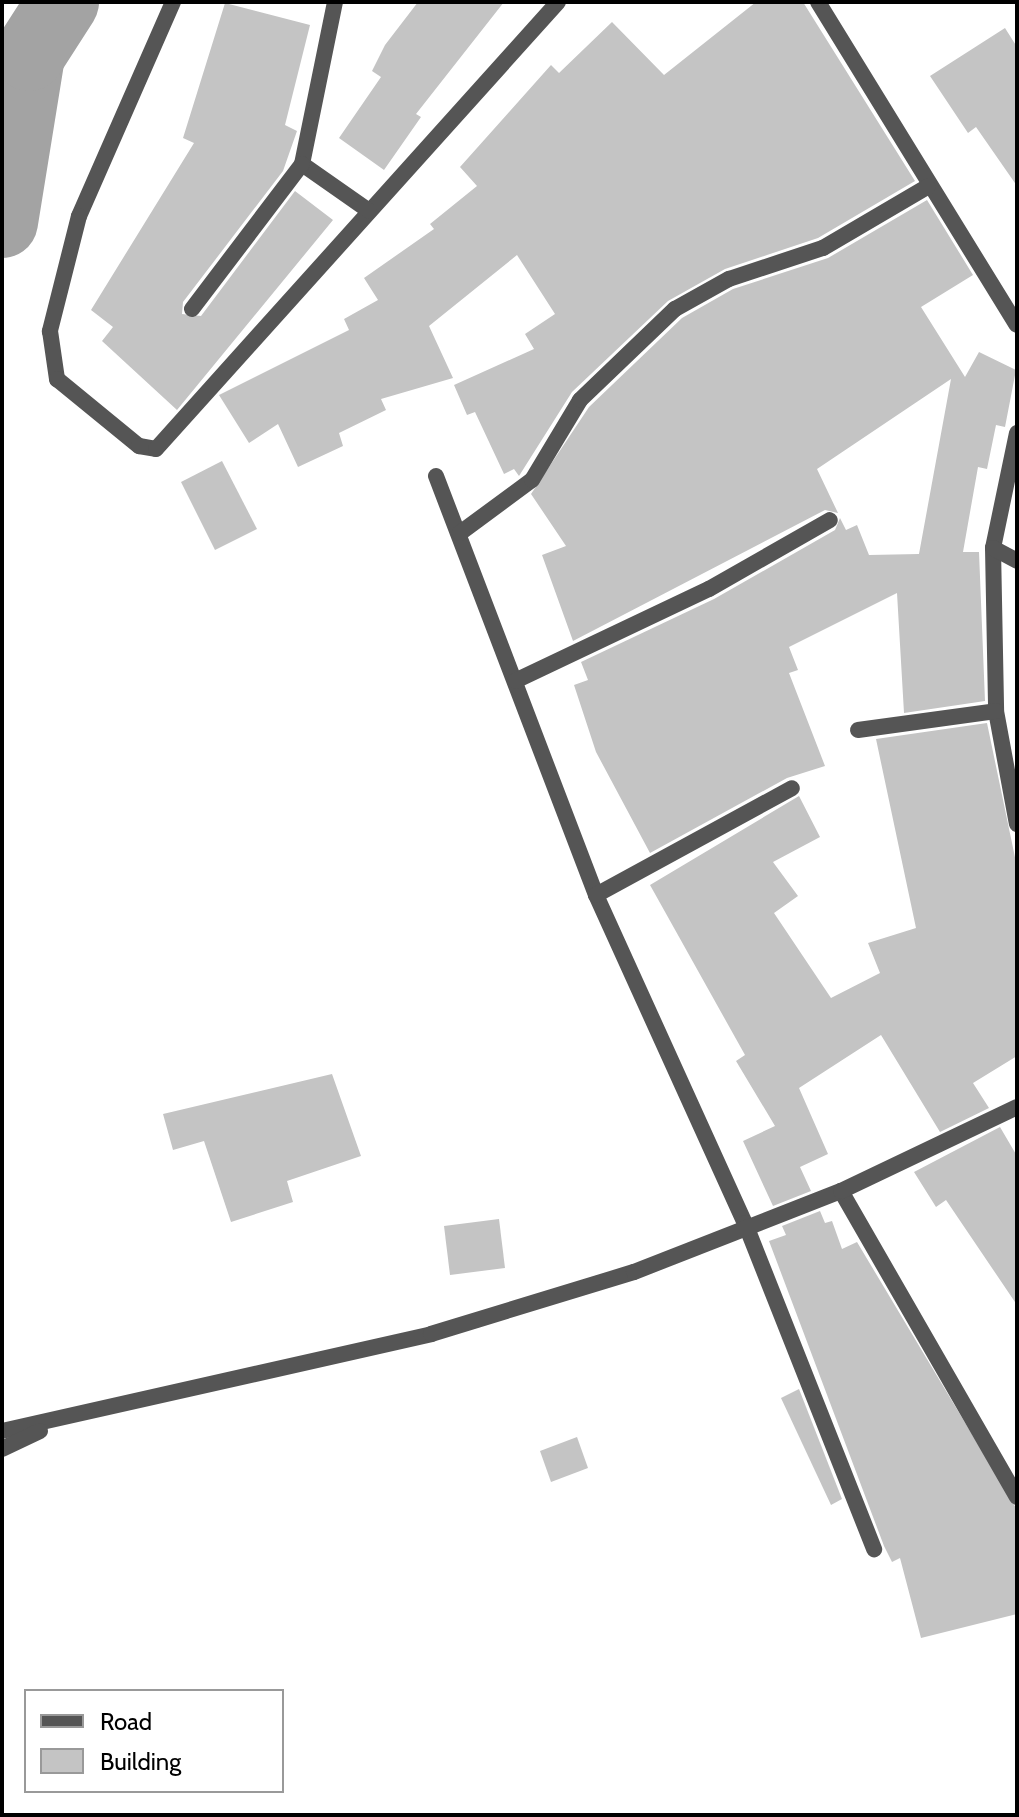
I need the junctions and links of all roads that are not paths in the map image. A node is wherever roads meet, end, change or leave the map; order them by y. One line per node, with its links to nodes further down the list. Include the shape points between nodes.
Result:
1 (173, 2): 7 (street, via 60,272 50,331 57,379 139,446 156,449)
2 (335, 2): 5 (street)
3 (558, 2): 7 (street)
4 (818, 2): 6 (street)
5 (302, 164): 7 (street); 8 (street)
6 (927, 187): 9 (street); 13 (street, via 823,248 729,279 675,309 580,400 532,480)
7 (369, 211)
8 (192, 309)
9 (1013, 320)
10 (1017, 433): 14 (street)
11 (436, 476): 13 (street)
12 (830, 520): 16 (street, via 709,589)
13 (460, 533): 16 (street)
14 (993, 548): 15 (street); 17 (street)
15 (1017, 561)
16 (515, 681): 21 (street)
17 (996, 711): 18 (street); 20 (street)
18 (858, 730)
19 (792, 788): 21 (street)
20 (1017, 824)
21 (596, 895): 24 (street)
22 (1017, 1107): 23 (street)
23 (846, 1188): 24 (street); 28 (street)
24 (745, 1223): 25 (street, via 634,1272 431,1334); 29 (street)
25 (59, 1422): 26 (street); 27 (street)
26 (2, 1431)
27 (2, 1449)
28 (1017, 1497)
29 (874, 1549)

